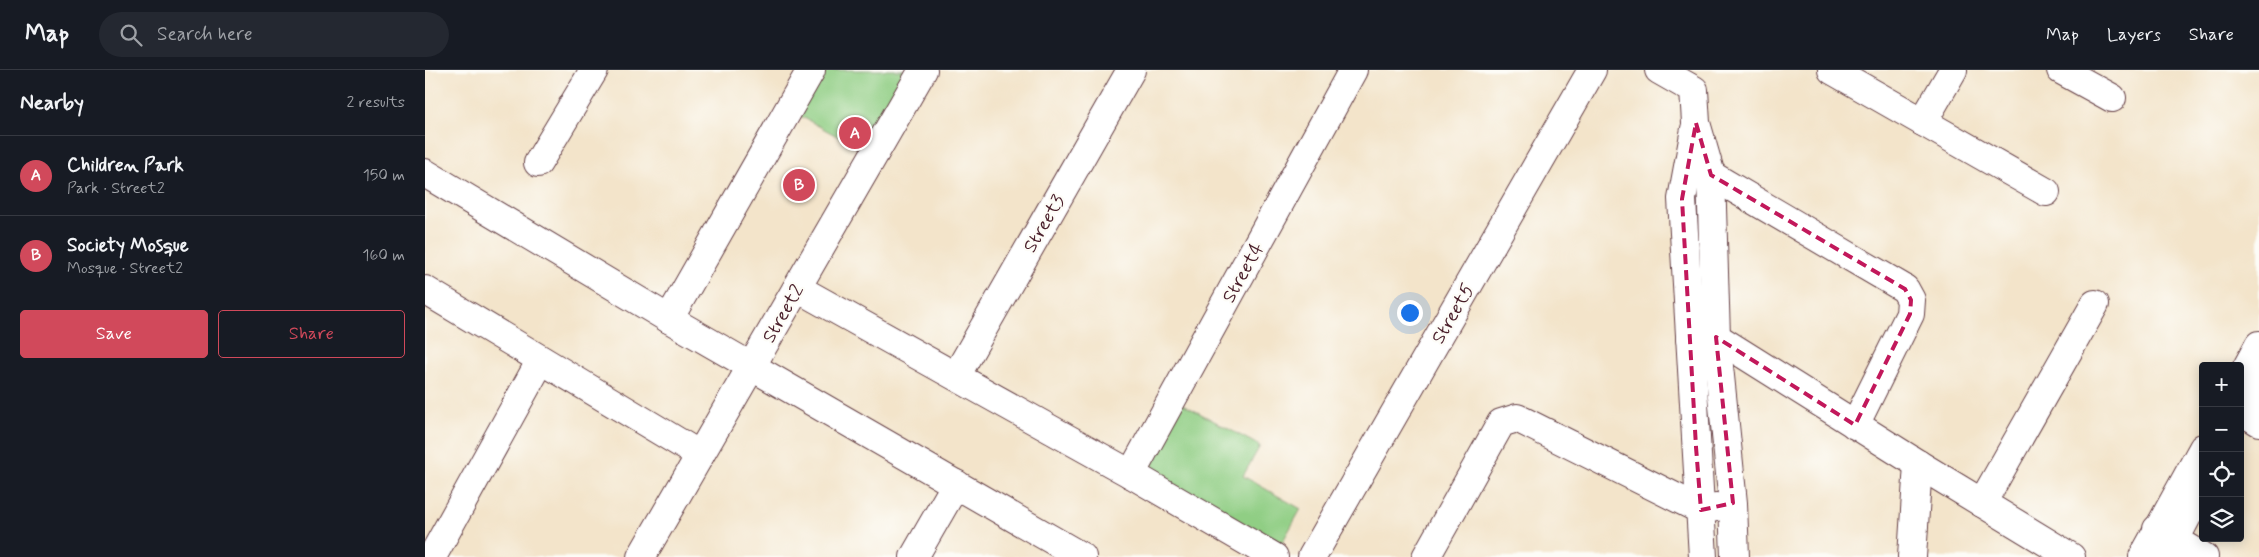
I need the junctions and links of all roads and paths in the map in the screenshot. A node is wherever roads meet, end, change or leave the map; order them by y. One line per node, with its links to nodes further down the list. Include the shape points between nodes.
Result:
1 (594, 70): 14 (street)
2 (811, 70): 21 (street)
3 (923, 70): 18 (street, Street2)
4 (1131, 70): 28 (street, Street3)
5 (1353, 70): 35 (street, Street4)
6 (1592, 70): 47 (street, Street5)
7 (1659, 70): 12 (street, via 1694,90)
8 (1832, 70): 13 (street)
9 (1953, 70): 13 (street)
10 (2061, 70): 11 (street)
11 (2112, 98)
12 (1696, 122): 16 (street); 23 (street, via 1682,199)
13 (1923, 122): 17 (street)
14 (538, 163)
15 (425, 173): 21 (street)
16 (1711, 175): 22 (street); 31 (street, via 1905,289 1911,300 1909,314)
17 (2046, 192)
18 (797, 288): 26 (street, Street2); 28 (street)
19 (425, 290): 25 (street)
20 (2095, 304): 38 (street)
21 (669, 319): 26 (street)
22 (1716, 337): 23 (street); 31 (street); 39 (street)
23 (1690, 339): 40 (street)
24 (2259, 345): 27 (street)
25 (541, 360): 33 (street); 42 (street)
26 (751, 367): 33 (street, Street2); 36 (street)
27 (2244, 373)
28 (956, 376): 35 (street)
29 (2259, 382): 30 (street)
30 (2246, 415)
31 (1855, 425): 34 (street)
32 (2201, 452): 41 (street)
33 (700, 455): 43 (street, Street2)
34 (1917, 464): 38 (street); 51 (street)
35 (1131, 474): 46 (street)
36 (956, 484): 44 (street); 45 (street)
37 (2199, 492): 41 (street)
38 (1982, 503): 52 (street)
39 (1733, 504): 40 (street); 50 (street)
40 (1701, 510): 48 (street, via 1517,418 1501,423); 49 (street)
41 (2166, 542): 53 (street); 54 (street)
42 (432, 557)
43 (641, 557)
44 (914, 557)
45 (1082, 557)
46 (1274, 557)
47 (1312, 557)
48 (1426, 557)
49 (1703, 557)
50 (1735, 557)
51 (1912, 557)
52 (2071, 557)
53 (2143, 557)
54 (2204, 557)

